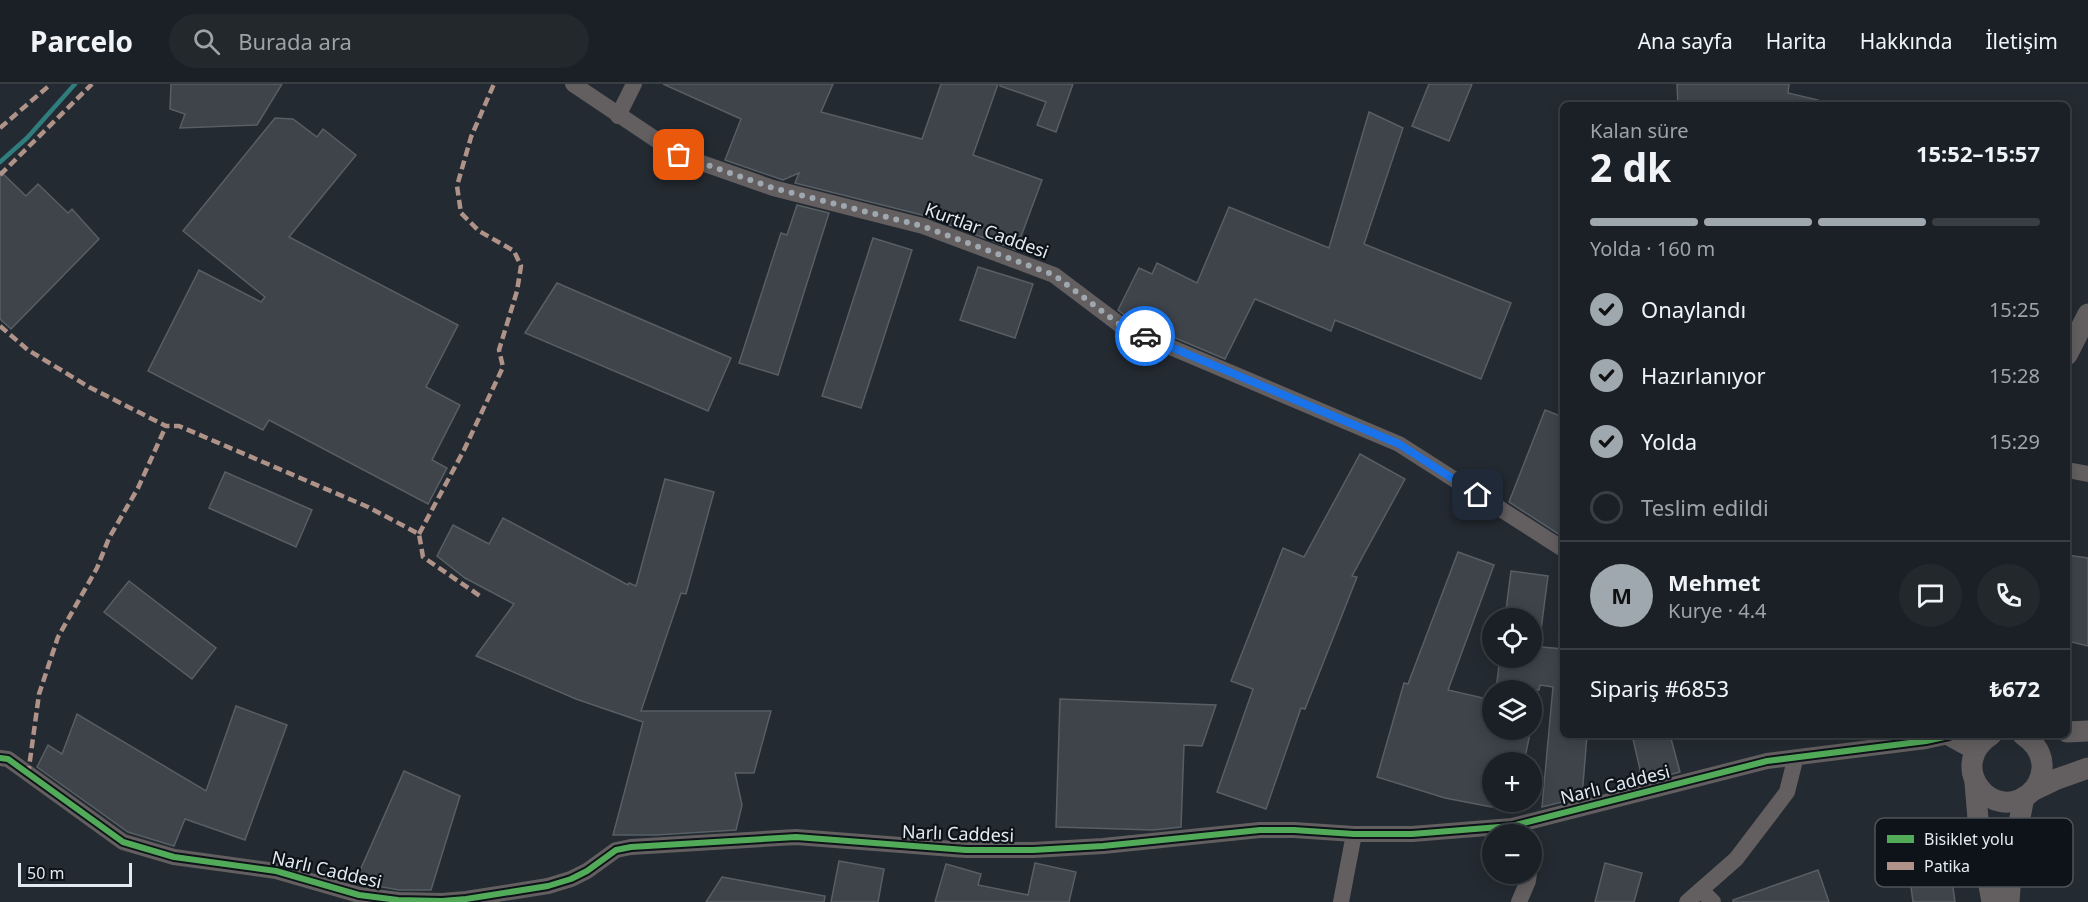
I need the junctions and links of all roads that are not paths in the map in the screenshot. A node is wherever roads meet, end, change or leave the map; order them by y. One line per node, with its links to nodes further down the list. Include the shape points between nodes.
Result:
1 (573, 84): 3 (street, Kurtlar Caddesi)
2 (634, 84): 3 (street)
3 (618, 116): 8 (street, Kurtlar Caddesi, via 679,155 773,188 922,226 1054,275 1123,327 1399,444)
4 (2087, 320): 5 (main road)
5 (2070, 350)
6 (2070, 471): 7 (street)
7 (2088, 474)
8 (1560, 547)
9 (2088, 731): 10 (main road)
10 (2070, 732)
11 (1938, 738): 14 (street, Narlı Caddesi)
12 (1964, 738): 15 (main road)
13 (2028, 738): 20 (main road, via 2042,762 2039,782)
14 (1879, 740): 17 (street, Narlı Caddesi)
15 (1983, 742): 19 (main road, via 1972,760)
16 (0, 758): 25 (street, Narlı Caddesi, via 8,759 123,842 174,857 276,871 359,895 398,900 466,899 548,886 587,871 616,850 631,847 796,837 966,850 1033,850 1260,830)
17 (1791, 758): 23 (street, Narlı Caddesi, via 1737,768); 29 (street, via 1794,764 1787,792 1736,859)
18 (2088, 768): 20 (main road, via 2057,778)
19 (1975, 783): 20 (main road, via 1982,792 2002,802); 21 (main road)
20 (2028, 794): 22 (main road)
21 (1978, 818)
22 (2022, 818)
23 (1542, 825)
24 (1482, 830): 25 (street, Narlı Caddesi)
25 (1354, 834): 30 (street)
26 (1527, 884): 31 (street)
27 (1989, 887): 34 (main road)
28 (2010, 887): 35 (main road)
29 (1701, 890): 32 (street); 33 (street)
30 (1341, 902)
31 (1519, 902)
32 (1687, 902)
33 (1713, 902)
34 (1992, 902)
35 (2009, 902)

